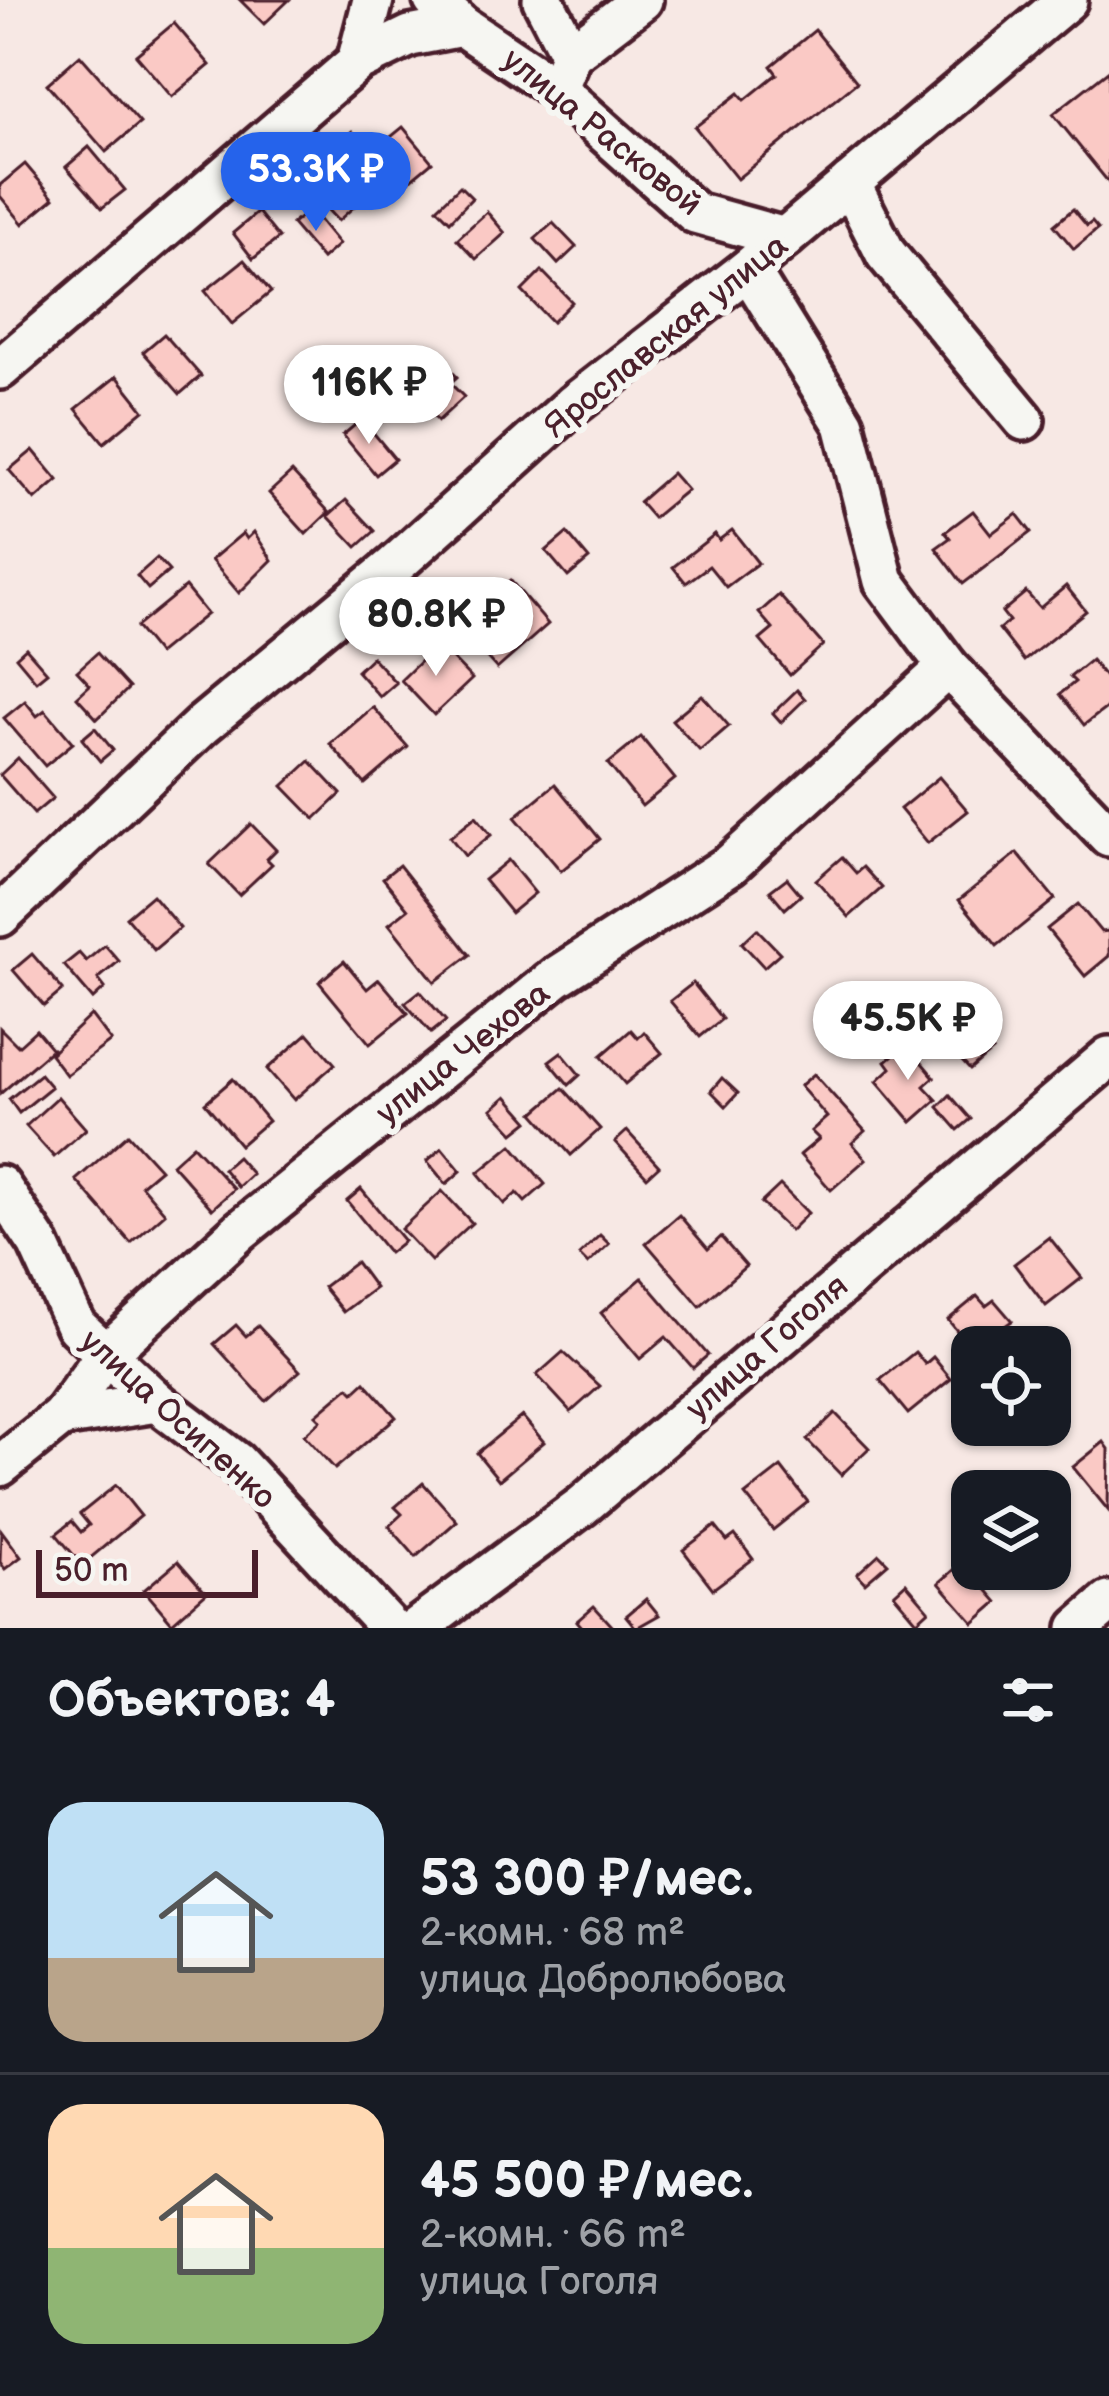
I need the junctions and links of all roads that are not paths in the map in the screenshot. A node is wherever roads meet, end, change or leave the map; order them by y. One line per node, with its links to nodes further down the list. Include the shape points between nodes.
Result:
1 (373, 0): 6 (street)
2 (543, 0): 7 (street)
3 (642, 0): 7 (street)
4 (1067, 0): 8 (street, Ярославская улица)
5 (448, 13): 6 (street); 7 (street, улица Расковой)
6 (357, 62): 11 (street)
7 (563, 71): 9 (street, улица Расковой, via 695,213)
8 (850, 183): 9 (street, Ярославская улица); 12 (street, via 886,254)
9 (785, 238): 10 (street, Ярославская улица)
10 (748, 269): 13 (street, via 844,424 884,581); 15 (street, Ярославская улица, via 573,405 201,726)
11 (0, 369)
12 (1024, 420)
13 (948, 667): 14 (street); 18 (street, улица Чехова, via 731,864 556,977 456,1055)
14 (1109, 836)
15 (0, 916)
16 (1109, 1057): 24 (street, улица Гоголя, via 582,1506)
17 (0, 1186): 18 (street, улица Осипенко, via 38,1243 76,1326)
18 (106, 1354): 19 (street, улица Осипенко); 20 (street, улица Чехова)
19 (157, 1402): 20 (street); 23 (street, улица Осипенко, via 236,1462)
20 (61, 1417): 21 (street, улица Чехова)
21 (0, 1466)
22 (1109, 1602): 25 (street)
23 (390, 1628)
24 (417, 1628)
25 (1079, 1628)

